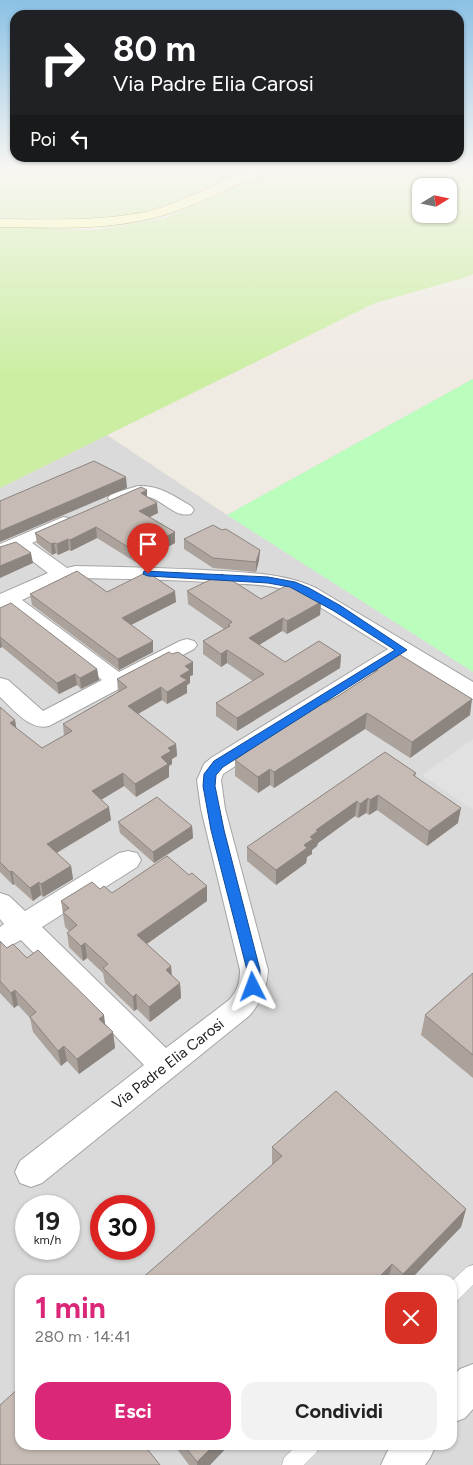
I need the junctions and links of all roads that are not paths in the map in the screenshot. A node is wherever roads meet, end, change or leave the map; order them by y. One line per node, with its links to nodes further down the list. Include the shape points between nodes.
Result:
1 (103, 504): 2 (street, via 133,491 146,490)
2 (185, 510)
3 (78, 516): 4 (street)
4 (18, 542): 5 (street); 6 (street)
5 (0, 551)
6 (62, 574): 7 (street); 9 (street, via 179,574 285,582 309,592)
7 (4, 600): 10 (street)
8 (187, 645): 10 (street)
9 (402, 650): 12 (street); 16 (street, Via Padre Elia Carosi, via 219,764 210,774 217,830 254,970 253,987 239,1008)
10 (118, 682): 11 (street, via 41,721)
11 (0, 685)
12 (473, 692)
13 (128, 860): 15 (street)
14 (0, 903): 15 (street)
15 (11, 933): 16 (street)
16 (164, 1066): 17 (street, Via Padre Elia Carosi)
17 (31, 1172)
18 (473, 1273): 19 (lane)
19 (457, 1289)
20 (473, 1382): 21 (street)
21 (457, 1400)
22 (305, 1450): 24 (lane)
23 (414, 1450): 25 (street)
24 (291, 1465)
25 (400, 1465)

